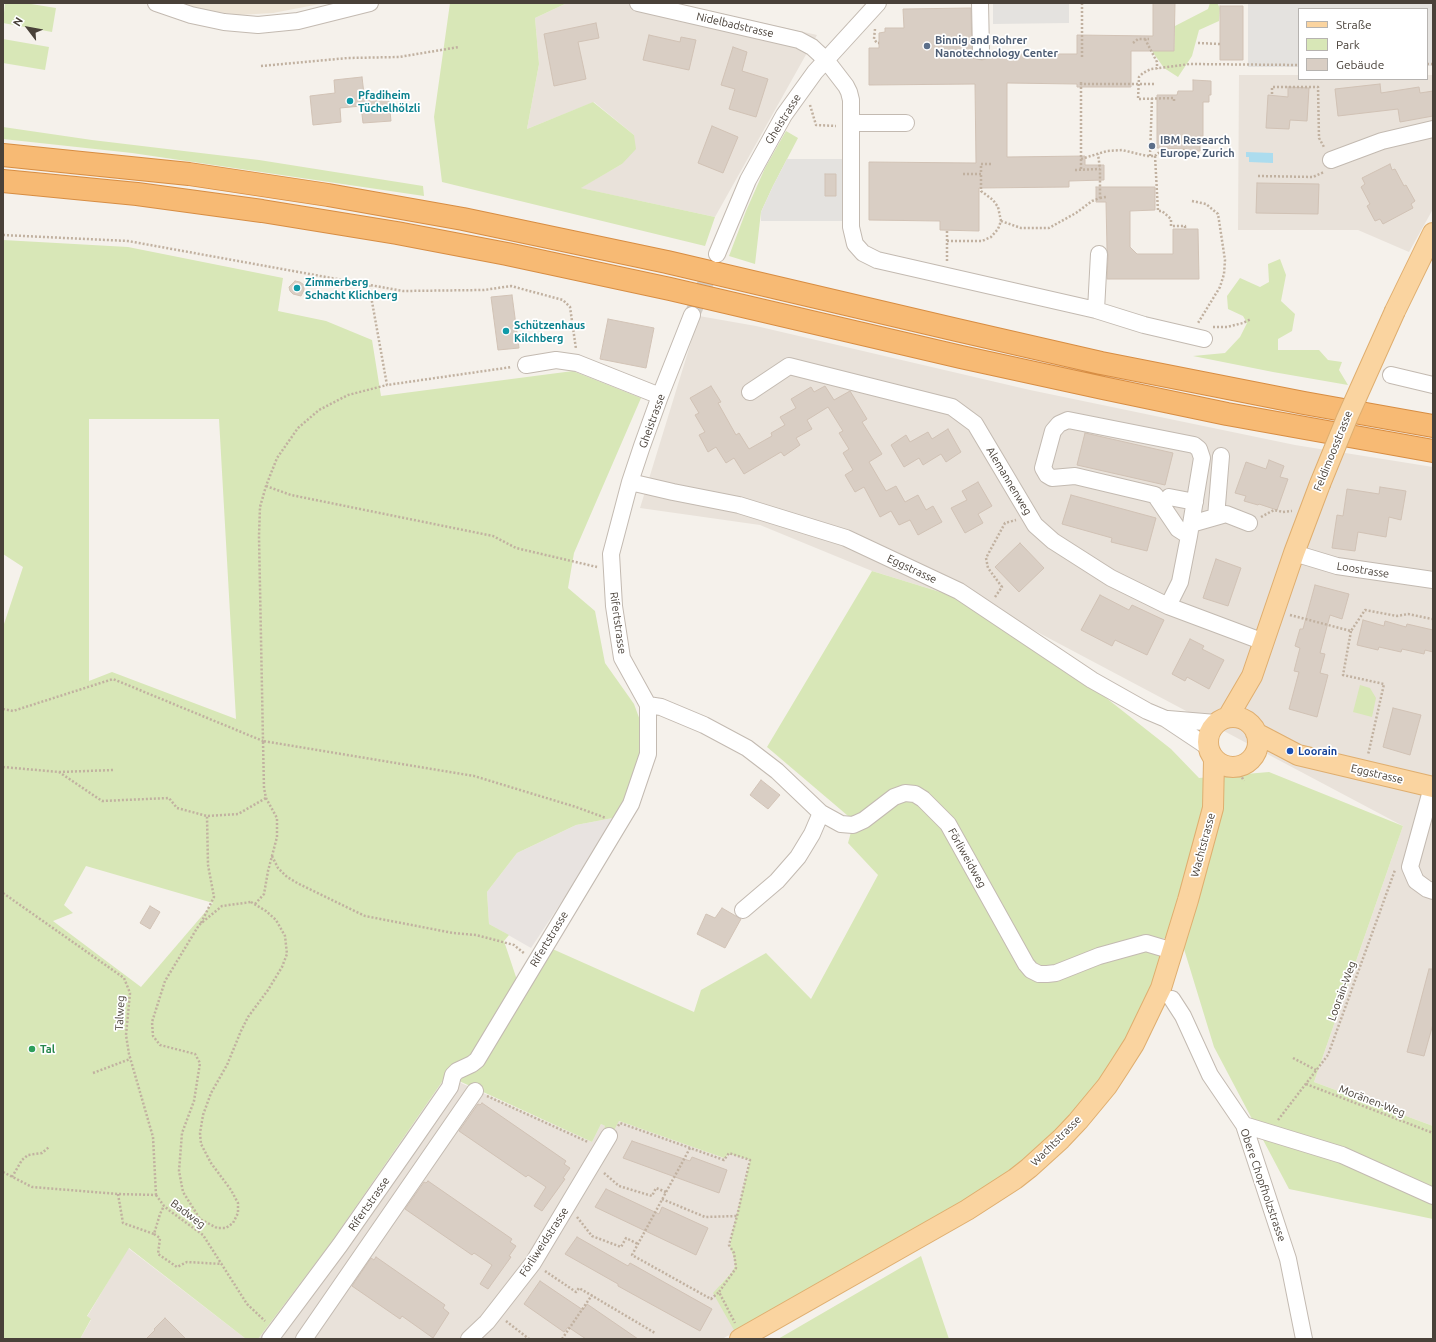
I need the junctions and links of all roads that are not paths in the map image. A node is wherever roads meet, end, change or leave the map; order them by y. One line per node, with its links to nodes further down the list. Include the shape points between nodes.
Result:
1 (156, 3): 2 (street, via 191,15 224,22 258,25 298,21)
2 (370, 3)
3 (638, 3): 7 (street, Nidelbadstrasse, via 799,40 812,47)
4 (878, 3): 7 (street, Gheistrasse)
5 (980, 3): 6 (street)
6 (981, 50)
7 (826, 60): 9 (street, Nidelbadstrasse, via 849,92); 15 (street, Gheistrasse, via 804,85 780,121 748,180)
8 (906, 123): 9 (street)
9 (851, 125): 17 (street, Nidelbadstrasse, via 852,226 855,244 863,253 877,260)
10 (1433, 129): 12 (street, via 1382,140)
11 (3, 155): 25 (highway, via 189,174 463,219 668,262 1101,363)
12 (1330, 160)
13 (3, 181): 26 (highway, via 83,188 262,211 397,233 647,284 953,356 1118,391)
14 (1433, 233): 34 (main road, Feldimoosstrasse, bridge, via 1347,418)
15 (717, 254)
16 (1099, 254): 17 (street)
17 (1096, 310): 19 (street, via 1144,326)
18 (692, 315): 24 (street, Gheistrasse)
19 (1197, 337)
20 (526, 365): 24 (street, via 556,360 577,363)
21 (1391, 375): 22 (street)
22 (1433, 385)
23 (750, 392): 36 (street, Alemannenweg, via 789,366 952,407 975,424 1035,525 1053,541 1111,578)
24 (660, 396): 28 (street, Gheistrasse)
25 (1433, 426)
26 (1433, 451)
27 (1221, 456): 31 (street)
28 (630, 482): 39 (street, Rifertstrasse, via 611,554 614,606 622,658); 40 (street, Eggstrasse, via 739,505 846,538 959,591 1092,680)
29 (1169, 497): 30 (street)
30 (1195, 502): 33 (street); 33 (street, via 1202,458 1199,449 1194,445 1068,420 1059,424 1053,431 1043,468 1047,475 1052,478 1075,476 1154,495 1178,529)
31 (1216, 517): 32 (street, via 1226,514); 33 (street)
32 (1249, 523)
33 (1190, 530): 36 (street, via 1180,582)
34 (1294, 553): 35 (street, Loostrasse, via 1337,566); 37 (main road, Feldimoosstrasse)
35 (1433, 580)
36 (1168, 606): 37 (street, Alemannenweg)
37 (1264, 642): 38 (main road, Feldimoosstrasse)
38 (1252, 676): 41 (main road, Feldimoosstrasse); 42 (main road, Feldimoosstrasse)
39 (648, 705): 49 (street, Förliweidweg, via 661,707 704,725 747,748 777,771); 57 (street, Rifertstrasse, via 648,754 631,804 500,1023 476,1060 453,1075 450,1087)
40 (1166, 719): 41 (street, Eggstrasse); 43 (street, Eggstrasse)
41 (1222, 720): 42 (main road, via 1240,718); 43 (main road, via 1208,737)
42 (1253, 728): 44 (main road, Eggstrasse); 45 (main road, via 1258,746)
43 (1211, 753): 46 (main road, via 1224,766); 48 (main road, Wachtstrasse)
44 (1298, 755): 45 (main road, Eggstrasse); 47 (main road, Eggstrasse)
45 (1253, 758): 46 (main road)
46 (1240, 774): 48 (main road, Wachtstrasse)
47 (1432, 787): 50 (street, via 1410,867 1416,881)
48 (1213, 808): 52 (main road, Wachtstrasse)
49 (821, 813): 51 (street, via 798,857 777,881); 52 (street, Förliweidweg, via 841,824 853,825 864,820 894,797 905,793 915,794 923,799 948,824 1026,964 1039,974 1056,973 1099,956 1146,943)
50 (1433, 891)
51 (743, 910)
52 (1173, 951): 63 (main road, Wachtstrasse, via 1161,988 1134,1044 1107,1086 1050,1150 1015,1179 967,1210)
53 (1172, 999): 55 (street, Obere Chopfholzstrasse, via 1183,1016 1210,1075)
54 (481, 1094): 58 (street)
55 (1244, 1125): 59 (street, via 1342,1155); 66 (street, Obere Chopfholzstrasse, via 1288,1259)
56 (609, 1136): 65 (street, Förliweidstrasse, via 533,1263 487,1322)
57 (412, 1142): 58 (street); 60 (street, Rifertstrasse)
58 (431, 1154): 61 (street)
59 (1433, 1196)
60 (302, 1296): 61 (street); 62 (street, Rifertstrasse)
61 (324, 1310): 64 (street)
62 (273, 1335)
63 (741, 1338)
64 (304, 1339)
65 (469, 1339)
66 (1304, 1339)

